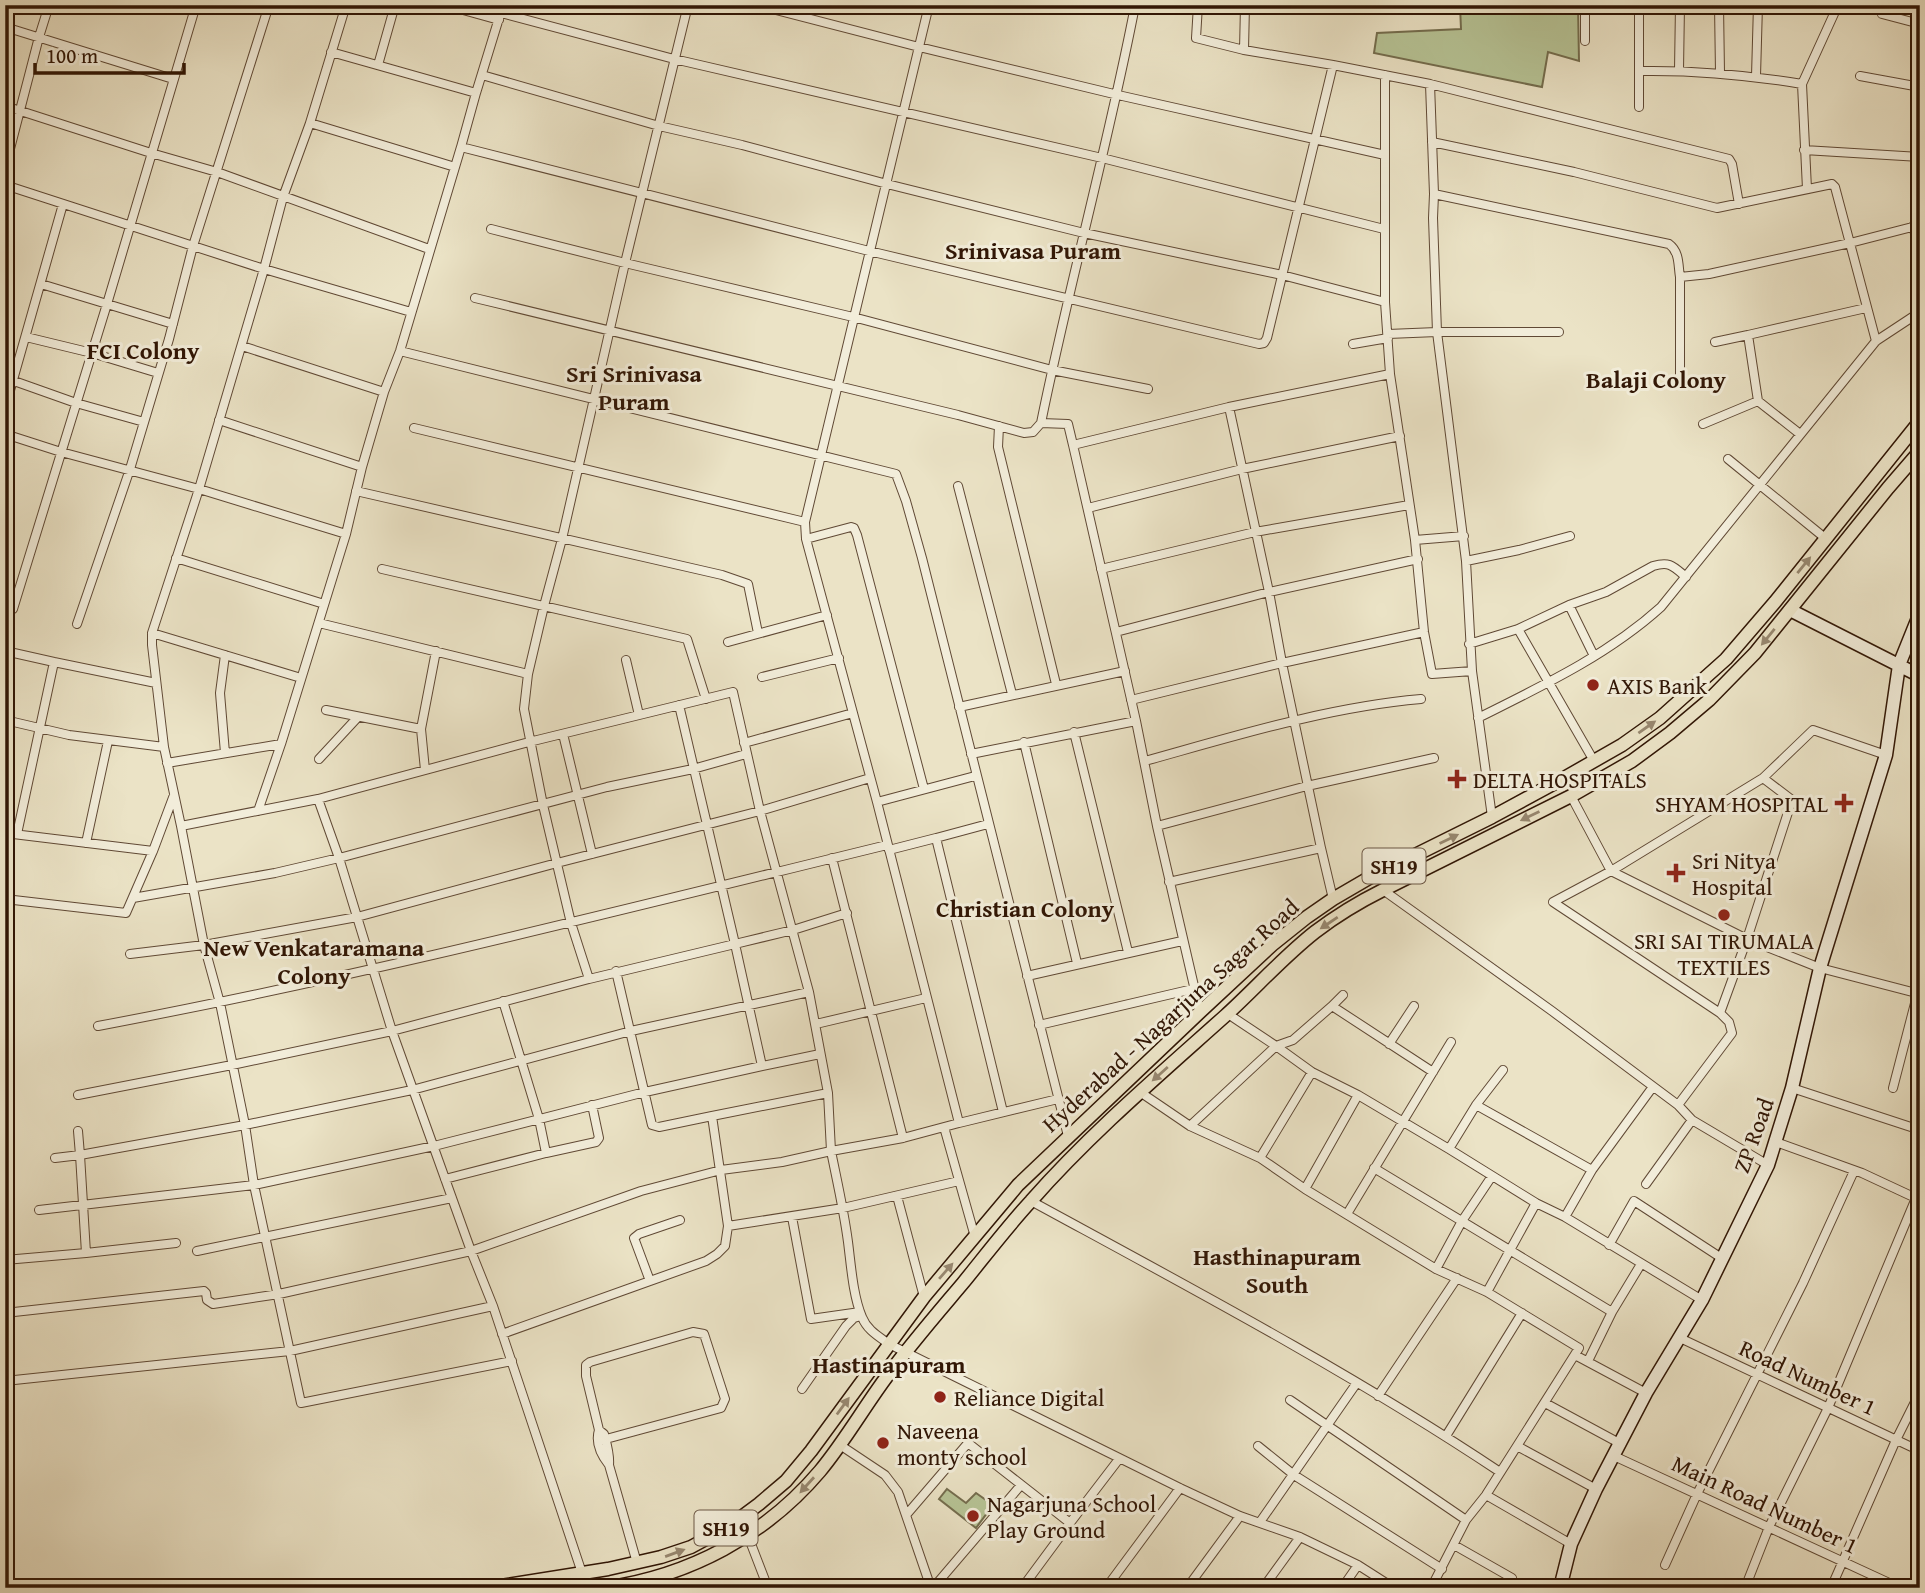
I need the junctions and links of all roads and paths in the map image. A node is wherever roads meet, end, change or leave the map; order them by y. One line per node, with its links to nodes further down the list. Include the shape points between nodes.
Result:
1 (49, 5): 24 (street)
2 (269, 5): 61 (street)
3 (346, 5): 28 (street)
4 (395, 5): 30 (street)
5 (444, 5): 20 (street)
6 (688, 5): 29 (street)
7 (757, 5): 26 (street)
8 (929, 5): 26 (street)
9 (1109, 5): 19 (street)
10 (1198, 5): 27 (street, via 1196,38)
11 (1245, 5): 27 (street)
12 (1585, 5): 25 (street)
13 (1639, 5): 32 (street)
14 (1680, 5): 33 (street)
15 (1719, 5): 34 (street)
16 (1758, 5): 37 (street)
17 (1838, 5): 41 (street)
18 (194, 6): 39 (street)
19 (1137, 8): 44 (street)
20 (501, 13): 29 (street); 35 (street)
21 (1882, 14): 22 (street)
22 (1920, 24)
23 (5, 27): 24 (street)
24 (39, 37): 39 (street); 47 (street)
25 (1585, 41)
26 (919, 47): 44 (street); 48 (street)
27 (1244, 50): 31 (street)
28 (331, 52): 30 (street); 49 (street)
29 (674, 59): 48 (street); 50 (street)
30 (377, 65): 43 (street)
31 (1333, 65): 36 (street); 51 (street)
32 (1639, 71): 33 (street); 46 (street)
33 (1679, 71): 34 (street)
34 (1720, 73): 37 (street)
35 (482, 75): 43 (street); 50 (street)
36 (1385, 75): 40 (street); 56 (street)
37 (1756, 76): 41 (street)
38 (1860, 76): 42 (street)
39 (173, 79): 55 (street)
40 (1430, 84): 52 (street); 69 (street, via 1729,159)
41 (1802, 84): 54 (street)
42 (1920, 87)
43 (476, 93): 53 (street)
44 (1118, 95): 51 (street); 58 (street)
45 (5, 106): 47 (street)
46 (1639, 107)
47 (19, 111): 55 (street); 60 (street)
48 (904, 112): 58 (street); 62 (street)
49 (310, 123): 59 (street); 67 (street)
50 (659, 126): 62 (street); 65 (street)
51 (1315, 139): 56 (street); 70 (street)
52 (1432, 142): 66 (street); 69 (street, via 1711,207)
53 (461, 147): 59 (street); 65 (street)
54 (1804, 150): 57 (street); 64 (street)
55 (152, 153): 61 (street); 71 (street)
56 (1385, 155): 74 (street)
57 (1920, 157)
58 (1102, 158): 70 (street); 75 (street)
59 (454, 167): 78 (street)
60 (5, 168)
61 (217, 172): 67 (street); 77 (street)
62 (887, 184): 75 (street); 79 (street)
63 (5, 185): 68 (street)
64 (1807, 189): 69 (street); 76 (street, via 1827,184 1835,187)
65 (642, 194): 79 (street); 81 (street)
66 (1434, 194): 84 (street, via 1669,244 1677,254); 96 (street)
67 (283, 197): 78 (street); 82 (street)
68 (63, 204): 71 (street); 85 (street)
69 (1739, 204)
70 (1298, 206): 74 (street); 83 (street)
71 (131, 225): 77 (street); 89 (street)
72 (1917, 226): 76 (street); 80 (street)
73 (491, 229): 81 (street)
74 (1384, 229): 88 (street)
75 (1084, 233): 83 (street); 87 (street)
76 (1850, 243): 84 (street); 90 (street)
77 (194, 246): 82 (street); 94 (street)
78 (429, 249): 91 (street)
79 (869, 251): 87 (street); 93 (street)
80 (1920, 252)
81 (625, 264): 93 (street); 95 (street)
82 (264, 269): 91 (street); 104 (street)
83 (1282, 275): 87 (street, via 1267,338 1259,344); 88 (street)
84 (1680, 277): 110 (street)
85 (41, 284): 89 (street); 100 (street)
86 (475, 298): 95 (street)
87 (1070, 298): 107 (street)
88 (1385, 302): 99 (street)
89 (107, 304): 94 (street); 106 (street)
90 (1866, 308): 98 (street); 101 (street)
91 (411, 312): 105 (street)
92 (1920, 312): 101 (street)
93 (853, 317): 107 (street); 112 (street)
94 (173, 324): 108 (street)
95 (611, 331): 112 (street); 115 (street)
96 (1437, 331): 97 (street); 99 (street); 150 (street)
97 (1559, 332)
98 (1748, 335): 102 (street); 116 (street)
99 (1388, 336): 103 (street); 109 (street)
100 (26, 337): 106 (street); 111 (street)
101 (1876, 341): 128 (street)
102 (1715, 342)
103 (1353, 344)
104 (242, 346): 114 (street); 120 (street)
105 (400, 351): 114 (street); 115 (street)
106 (92, 353): 108 (street); 117 (street)
107 (1052, 370): 113 (street); 123 (street)
108 (158, 373): 122 (street)
109 (1390, 374): 118 (street); 129 (street)
110 (1680, 379)
111 (14, 381): 117 (street); 119 (street)
112 (837, 386): 125 (street); 132 (street)
113 (1148, 388)
114 (384, 392): 135 (street)
115 (596, 399): 132 (street); 136 (street)
116 (1758, 401): 124 (street); 128 (street)
117 (76, 403): 122 (street); 131 (street)
118 (1229, 407): 130 (street); 138 (street)
119 (5, 408)
120 (219, 420): 135 (street); 141 (street)
121 (1920, 421): 143 (main road, Hyderabad - Nagarjuna Sagar Road / SH19)
122 (144, 422): 137 (street)
123 (1041, 423): 125 (street, via 1033,432 1024,433); 130 (street, via 1068,424)
124 (1703, 424)
125 (999, 426): 196 (street, via 998,447)
126 (414, 428): 136 (street)
127 (5, 434): 131 (street)
128 (1800, 434): 140 (street)
129 (1400, 436): 138 (street); 144 (street)
130 (1073, 445): 145 (street)
131 (61, 452): 137 (street); 166 (street)
132 (820, 454): 147 (street); 202 (street, via 896,474)
133 (1918, 455): 146 (main road, Hyderabad - Nagarjuna Sagar Road / SH19)
134 (1728, 459): 140 (street)
135 (362, 467): 142 (street)
136 (579, 468): 147 (street); 154 (street)
137 (130, 469): 141 (street); 171 (street)
138 (1242, 470): 145 (street); 148 (street)
139 (958, 486): 197 (street)
140 (1760, 486): 152 (street); 161 (street)
141 (199, 489): 149 (street); 156 (street)
142 (356, 491): 149 (street); 154 (street)
143 (1853, 504): 146 (main road); 152 (main road, Hyderabad - Nagarjuna Sagar Road / SH19)
144 (1409, 505): 148 (street); 155 (street)
145 (1088, 508): 160 (street)
146 (1864, 517): 167 (main road, Hyderabad - Nagarjuna Sagar Road / SH19)
147 (805, 522): 153 (street)
148 (1255, 532): 160 (street); 162 (street)
149 (346, 534): 163 (street)
150 (1464, 536): 155 (street); 158 (street)
151 (1570, 536): 158 (street)
152 (1825, 538): 228 (main road, Hyderabad - Nagarjuna Sagar Road / SH19, one-way to 152, via 1660,718 1726,659)
153 (806, 539): 169 (street); 236 (street, via 854,528)
154 (562, 540): 165 (street); 176 (street, via 748,584)
155 (1415, 540): 157 (street)
156 (176, 558): 163 (street); 175 (street)
157 (1418, 559): 162 (street); 174 (street)
158 (1466, 562): 178 (street)
159 (382, 569): 165 (street)
160 (1101, 569): 173 (street)
161 (1686, 577): 164 (street, via 1671,565 1661,564); 182 (street, via 1651,616)
162 (1269, 592): 173 (street); 186 (street)
163 (324, 604): 170 (street)
164 (1569, 605): 172 (street); 182 (street)
165 (544, 606): 190 (street); 198 (street, via 687,639)
166 (13, 609)
167 (1790, 610): 187 (street); 239 (main road, Hyderabad - Nagarjuna Sagar Road / SH19, one-way to 239, via 1755,653 1699,708 1632,761)
168 (1920, 613): 187 (street, ZP Road)
169 (827, 615): 176 (street); 183 (street)
170 (319, 623): 180 (street); 193 (street)
171 (77, 624)
172 (1518, 629): 178 (street); 194 (street)
173 (1116, 632): 188 (street)
174 (1424, 632): 186 (street); 189 (street, via 1432,674)
175 (152, 633): 181 (street); 195 (street)
176 (758, 634): 177 (street)
177 (728, 642)
178 (1469, 644): 189 (street)
179 (5, 651): 185 (street)
180 (436, 652): 190 (street); 212 (street)
181 (226, 655): 193 (street); 221 (street, via 220,693)
182 (1594, 656): 194 (street)
183 (839, 658): 192 (street); 204 (street)
184 (626, 660): 205 (street)
185 (54, 662): 195 (street); 211 (street)
186 (1282, 663): 200 (street); 209 (street)
187 (1899, 664): 191 (street); 224 (street, ZP Road)
188 (1125, 671): 196 (street); 200 (street)
189 (1472, 671): 207 (street)
190 (528, 674): 216 (street, via 524,709)
191 (1920, 676)
192 (762, 677)
193 (301, 678): 219 (street)
194 (1550, 682): 207 (street); 228 (street)
195 (156, 683): 220 (street)
196 (1056, 684): 197 (street)
197 (1012, 694): 202 (street)
198 (706, 699): 201 (street); 218 (street, via 733,692)
199 (1421, 699): 209 (street)
200 (1131, 701): 210 (street)
201 (679, 705): 205 (street); 230 (street)
202 (959, 707): 223 (street)
203 (326, 710): 206 (street)
204 (853, 713): 218 (street); 233 (street)
205 (639, 715): 214 (street)
206 (358, 717): 212 (street); 226 (street)
207 (1478, 718): 245 (street)
208 (5, 720): 211 (street)
209 (1295, 720): 227 (street); 235 (street)
210 (1136, 721): 213 (street); 227 (street)
211 (40, 728): 215 (street); 251 (street)
212 (421, 729): 231 (street)
213 (1074, 732): 217 (street); 278 (street)
214 (563, 734): 216 (street); 238 (street)
215 (108, 741): 220 (street); 253 (street)
216 (529, 742): 231 (street); 242 (street)
217 (1024, 742): 223 (street); 280 (street)
218 (744, 743): 222 (street)
219 (281, 744): 221 (street); 243 (street)
220 (164, 747): 229 (street)
221 (225, 753): 229 (street)
222 (746, 754): 230 (street); 244 (street)
223 (971, 754): 232 (street)
224 (1886, 755): 234 (street, via 1812,730); 281 (street, ZP Road)
225 (1434, 758): 235 (street)
226 (319, 759)
227 (1145, 761): 249 (street)
228 (1594, 761): 245 (main road, Hyderabad - Nagarjuna Sagar Road / SH19)
229 (167, 763): 237 (street)
230 (692, 769): 238 (street); 247 (street)
231 (425, 770): 240 (street)
232 (975, 776): 236 (street); 246 (street)
233 (870, 778): 241 (street); 244 (street)
234 (1763, 778): 261 (street); 274 (street, via 1792,800)
235 (1307, 786): 249 (street); 255 (street)
236 (924, 789): 241 (street)
237 (174, 795): 248 (street); 256 (street)
238 (578, 795): 242 (street); 257 (street)
239 (1571, 796): 261 (street); 266 (main road, Hyderabad - Nagarjuna Sagar Road / SH19, one-way to 266)
240 (318, 799): 243 (street); 258 (street)
241 (877, 802): 254 (street)
242 (543, 805): 258 (street); 260 (street)
243 (258, 811): 248 (street)
244 (760, 811): 247 (street); 262 (street)
245 (1492, 817): 269 (main road, Hyderabad - Nagarjuna Sagar Road / SH19, one-way to 245)
246 (988, 824): 252 (street); 284 (street)
247 (708, 825): 257 (street); 264 (street)
248 (181, 826): 265 (street)
249 (1157, 826): 263 (street)
250 (5, 833): 251 (street)
251 (17, 834): 253 (street)
252 (936, 838): 254 (street); 328 (street)
253 (86, 843): 256 (street)
254 (888, 847): 259 (street); 290 (street)
255 (1321, 848): 263 (street); 269 (street)
256 (153, 851): 267 (street)
257 (592, 854): 260 (street)
258 (339, 858): 265 (street); 271 (street)
259 (832, 858): 262 (street); 270 (street)
260 (557, 863): 271 (street); 272 (street)
261 (1611, 871): 274 (street); 298 (street, via 1553,902)
262 (777, 872): 264 (street); 273 (street)
263 (1169, 882): 275 (street)
264 (721, 887): 272 (street); 276 (street)
265 (192, 888): 267 (street); 277 (street)
266 (1382, 890): 299 (main road, Hyderabad - Nagarjuna Sagar Road / SH19, one-way to 299, via 1316,931); 315 (street)
267 (133, 898): 268 (street, via 126,913)
268 (5, 899)
269 (1333, 900): 297 (main road, Hyderabad - Nagarjuna Sagar Road / SH19, via 1272,945)
270 (847, 913): 273 (street); 296 (street)
271 (357, 917): 277 (street); 282 (street)
272 (571, 923): 282 (street); 285 (street)
273 (793, 930): 276 (street); 288 (street)
274 (1747, 939): 281 (street); 298 (street)
275 (1182, 941): 278 (street); 286 (street)
276 (735, 944): 283 (street); 293 (street)
277 (204, 945): 279 (street); 292 (street)
278 (1128, 952): 280 (street)
279 (130, 954)
280 (1077, 963): 284 (street)
281 (1820, 968): 287 (street); 316 (street, ZP Road)
282 (374, 970): 292 (street); 303 (street)
283 (616, 971): 285 (street); 304 (street)
284 (1027, 976): 302 (street)
285 (589, 979): 291 (street)
286 (1193, 989): 297 (street); 302 (street)
287 (1919, 990): 317 (street)
288 (809, 992): 293 (street); 300 (street)
289 (1343, 995): 294 (street)
290 (926, 998): 296 (street); 333 (street)
291 (503, 1001): 303 (street); 309 (street)
292 (220, 1003): 301 (street); 310 (street)
293 (750, 1004): 304 (street); 311 (street)
294 (1332, 1006): 306 (street); 307 (street, via 1293,1040)
295 (1414, 1006): 306 (street)
296 (872, 1011): 300 (street); 340 (street)
297 (1200, 1012): 339 (main road, Hyderabad - Nagarjuna Sagar Road / SH19)
298 (1720, 1013): 327 (street, via 1730,1022 1732,1033)
299 (1228, 1014): 307 (street); 320 (main road, Hyderabad - Nagarjuna Sagar Road / SH19, one-way to 320)
300 (816, 1024): 308 (street)
301 (98, 1026)
302 (1039, 1026): 324 (street)
303 (392, 1031): 310 (street); 318 (street)
304 (631, 1031): 309 (street); 319 (street)
305 (1451, 1042): 314 (street)
306 (1389, 1044): 314 (street)
307 (1276, 1046): 313 (street); 335 (street)
308 (820, 1054): 311 (street); 321 (street)
309 (521, 1060): 318 (street); 330 (street)
310 (232, 1065): 322 (street); 334 (street)
311 (762, 1066): 319 (street)
312 (1503, 1070): 326 (street)
313 (1312, 1072): 323 (street); 348 (street)
314 (1433, 1072): 332 (street)
315 (1652, 1088): 327 (street); 352 (street)
316 (1792, 1088): 337 (street); 341 (street, ZP Road)
317 (1893, 1088)
318 (412, 1090): 334 (street); 342 (street)
319 (645, 1092): 325 (street); 329 (street, via 655,1127)
320 (1140, 1092): 335 (street); 363 (main road, Hyderabad - Nagarjuna Sagar Road / SH19)
321 (828, 1093): 329 (street); 344 (street)
322 (78, 1095)
323 (1358, 1096): 332 (street); 359 (street)
324 (1058, 1100): 328 (street); 339 (street)
325 (592, 1105): 330 (street); 345 (street, via 596,1142)
326 (1475, 1105): 343 (street); 352 (street)
327 (1678, 1105): 331 (street)
328 (1003, 1112): 333 (street)
329 (712, 1116): 351 (street)
330 (539, 1119): 342 (street); 345 (street)
331 (1692, 1120): 349 (street); 357 (street)
332 (1403, 1122): 343 (street); 350 (street)
333 (959, 1123): 336 (street)
334 (245, 1125): 346 (street); 358 (street)
335 (1190, 1126): 348 (street)
336 (944, 1128): 340 (street); 356 (street)
337 (1920, 1130)
338 (78, 1131): 346 (street)
339 (1068, 1136): 375 (main road, Hyderabad - Nagarjuna Sagar Road / SH19, via 1018,1185)
340 (903, 1138): 344 (street)
341 (1776, 1142): 349 (street, ZP Road); 353 (street)
342 (434, 1146): 355 (street); 358 (street)
343 (1449, 1149): 354 (street)
344 (831, 1151): 351 (street); 366 (street)
345 (546, 1153): 355 (street)
346 (80, 1155): 347 (street); 365 (street)
347 (54, 1158)
348 (1260, 1158): 359 (street)
349 (1768, 1165): 382 (street, ZP Road)
350 (1374, 1168): 368 (street); 372 (street)
351 (721, 1170): 373 (street); 380 (street, via 641,1191)
352 (1592, 1170): 370 (street)
353 (1854, 1171): 362 (street); 407 (street)
354 (1492, 1176): 364 (street); 372 (street)
355 (445, 1180): 361 (street)
356 (959, 1181): 360 (street); 375 (street)
357 (1646, 1184)
358 (254, 1185): 365 (street); 374 (street)
359 (1305, 1189): 368 (street)
360 (897, 1196): 366 (street); 390 (street)
361 (452, 1198): 374 (street); 380 (street)
362 (1918, 1199): 416 (street)
363 (1031, 1201): 401 (main road, Hyderabad - Nagarjuna Sagar Road / SH19); 409 (street)
364 (1536, 1203): 370 (street); 378 (street)
365 (83, 1206): 367 (street); 381 (street)
366 (843, 1208): 369 (street); 396 (street)
367 (39, 1210)
368 (1347, 1214): 385 (street)
369 (792, 1217): 373 (street); 396 (street, via 811,1319)
370 (1565, 1217): 377 (street)
371 (680, 1220): 387 (street, via 634,1237)
372 (1462, 1221): 378 (street); 385 (street)
373 (729, 1226): 387 (street, via 725,1246 717,1254)
374 (267, 1237): 379 (street); 389 (street)
375 (975, 1237): 390 (main road, Hyderabad - Nagarjuna Sagar Road / SH19, one-way to 375)
376 (176, 1242): 381 (street)
377 (1608, 1245): 382 (street, via 1634,1201); 384 (street)
378 (1510, 1250): 388 (street); 393 (street)
379 (197, 1251)
380 (471, 1251): 389 (street); 392 (street)
381 (86, 1253): 383 (street)
382 (1723, 1259): 391 (street, ZP Road)
383 (5, 1260)
384 (1641, 1264): 391 (street); 393 (street)
385 (1436, 1269): 386 (street)
386 (1457, 1278): 388 (street); 413 (street)
387 (650, 1282): 397 (street)
388 (1487, 1292): 395 (street)
389 (279, 1294): 394 (street, via 213,1304 204,1291); 400 (street)
390 (924, 1297): 399 (main road, Hyderabad - Nagarjuna Sagar Road / SH19)
391 (1702, 1300): 398 (street, ZP Road)
392 (493, 1306): 397 (street); 400 (street)
393 (1612, 1312): 405 (street)
394 (5, 1313)
395 (1522, 1313): 402 (street, via 1579,1348); 419 (street)
396 (860, 1314): 399 (street, via 866,1326); 410 (street, via 846,1326)
397 (502, 1334): 404 (street)
398 (1680, 1338): 407 (street, Road Number 1); 412 (street, ZP Road)
399 (889, 1344): 401 (street); 447 (main road, Hyderabad - Nagarjuna Sagar Road / SH19, one-way to 399, via 691,1547 759,1504 811,1451)
400 (290, 1351): 404 (street, via 301,1403); 408 (street)
401 (906, 1352): 422 (main road, Hyderabad - Nagarjuna Sagar Road / SH19); 427 (street)
402 (1575, 1355): 405 (street); 415 (street)
403 (1920, 1356): 406 (street)
404 (512, 1361): 451 (street)
405 (1588, 1361): 412 (street)
406 (1920, 1366)
407 (1757, 1374): 416 (street, Road Number 1); 434 (street)
408 (5, 1381)
409 (1356, 1384): 413 (street); 417 (street)
410 (802, 1389)
411 (1920, 1392): 421 (street)
412 (1646, 1393): 425 (street, ZP Road)
413 (1378, 1396): 419 (street)
414 (1290, 1400): 417 (street)
415 (1545, 1402): 424 (street); 425 (street, Main Road Number 1)
416 (1828, 1408): 421 (street, Road Number 1); 441 (street)
417 (1328, 1427): 430 (street); 438 (street)
418 (599, 1430): 420 (street); 420 (street, via 586,1365 693,1332 704,1334 725,1399 720,1408); 428 (street, via 601,1455)
419 (1446, 1436): 429 (street)
420 (606, 1439): 428 (street)
421 (1896, 1440): 426 (street, Road Number 1); 446 (street)
422 (840, 1445): 436 (street, via 885,1475); 442 (main road, Hyderabad - Nagarjuna Sagar Road / SH19, one-way to 442, via 799,1494)
423 (1258, 1446): 430 (street)
424 (1517, 1446): 429 (street); 433 (street)
425 (1617, 1450): 433 (street, ZP Road); 434 (street, Main Road Number 1)
426 (1920, 1451)
427 (1119, 1460): 432 (street); 440 (street)
428 (609, 1465): 447 (street)
429 (1500, 1472): 435 (street)
430 (1294, 1475): 439 (street); 450 (street)
431 (1021, 1485): 436 (street, via 968,1443); 440 (street); 459 (street)
432 (1180, 1488): 437 (street); 462 (street)
433 (1596, 1489): 444 (street, ZP Road)
434 (1697, 1494): 441 (street, Main Road Number 1); 449 (street)
435 (1486, 1495): 438 (street); 444 (street)
436 (907, 1514): 459 (street)
437 (1240, 1516): 439 (street); 463 (street)
438 (1466, 1520): 445 (street)
439 (1260, 1522): 443 (street)
440 (1070, 1523): 453 (street)
441 (1769, 1527): 446 (street, Main Road Number 1); 469 (street)
442 (748, 1536): 455 (main road, Hyderabad - Nagarjuna Sagar Road / SH19, via 698,1563); 458 (street)
443 (1300, 1537): 448 (street); 464 (street)
444 (1571, 1544): 468 (street, ZP Road)
445 (1454, 1545): 450 (street); 452 (street)
446 (1843, 1562): 470 (street); 471 (street, Main Road Number 1)
447 (638, 1563): 451 (main road, Hyderabad - Nagarjuna Sagar Road / SH19)
448 (1358, 1565): 465 (street); 466 (street)
449 (1665, 1565)
450 (1442, 1569): 467 (street)
451 (582, 1573): 456 (main road, Hyderabad - Nagarjuna Sagar Road / SH19)
452 (1512, 1578)
453 (1029, 1580): 460 (street); 461 (street)
454 (1920, 1580): 472 (street)
455 (619, 1586): 457 (main road, Hyderabad - Nagarjuna Sagar Road / SH19)
456 (488, 1588)
457 (605, 1588)
458 (768, 1588)
459 (932, 1588)
460 (1022, 1588)
461 (1040, 1588)
462 (1106, 1588)
463 (1187, 1588)
464 (1264, 1588)
465 (1342, 1588)
466 (1394, 1588)
467 (1431, 1588)
468 (1560, 1588)
469 (1745, 1588)
470 (1831, 1588)
471 (1900, 1588)
472 (1916, 1588)

